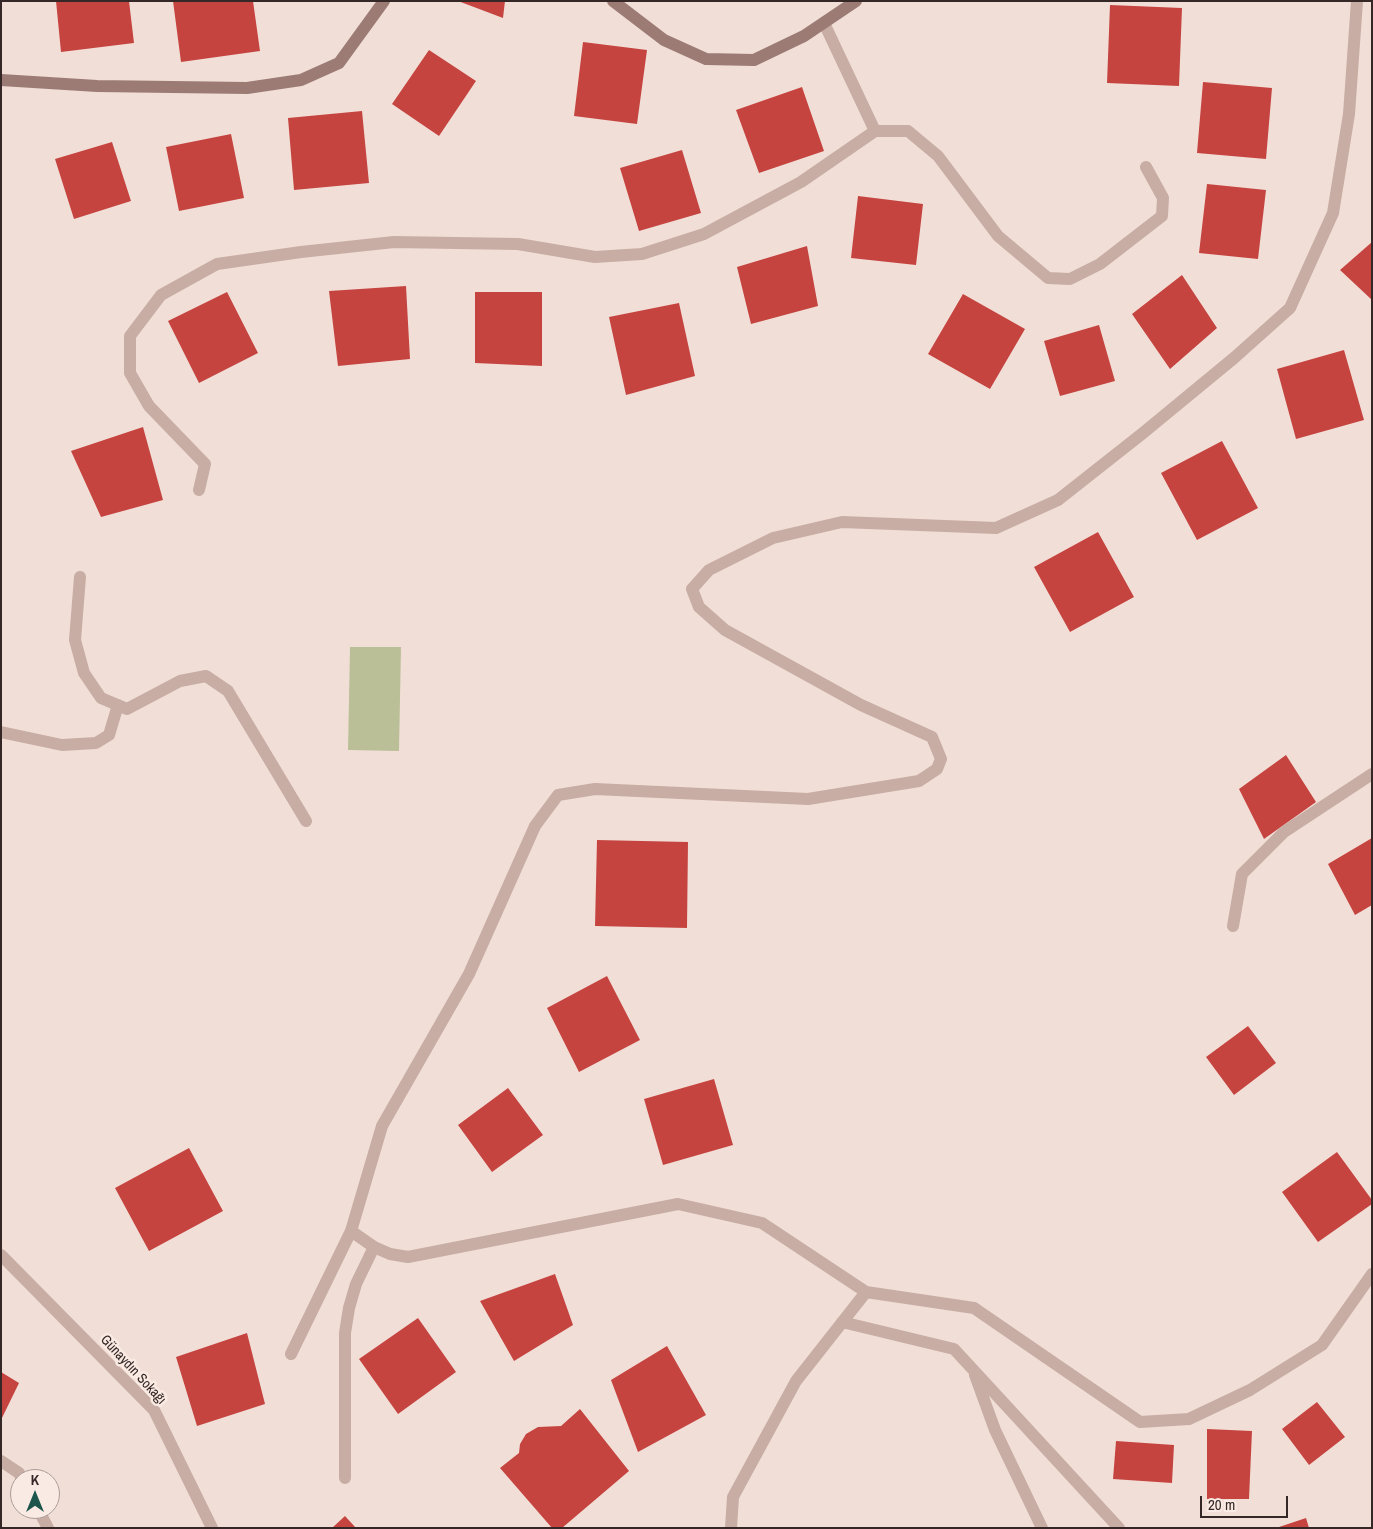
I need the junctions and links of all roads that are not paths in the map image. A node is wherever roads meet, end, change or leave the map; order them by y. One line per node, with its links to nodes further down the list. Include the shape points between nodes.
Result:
1 (384, 1): 6 (street, via 339,63 301,80 247,88 97,86)
2 (613, 1): 5 (street, via 664,40 706,59 754,60)
3 (856, 1): 5 (street)
4 (1356, 1): 16 (street, via 1349,114 1333,214 1290,308 1234,358 1058,500 996,528 842,522 773,538 709,570 692,589 700,607 725,630 861,705 932,737 941,759 937,769 919,781 808,798 595,789 558,795 535,826 469,974 382,1126)
5 (824, 23): 7 (street)
6 (1, 80)
7 (875, 131): 8 (street, via 908,131 938,156 998,236 1048,278 1070,279 1100,264 1162,216 1163,198); 9 (street, via 801,182 704,234 642,254 595,257 518,244 394,242 217,264 161,295 130,336 130,373 149,406 205,464)
8 (1146, 166)
9 (199, 490)
10 (80, 577): 11 (street, via 75,640 84,673 101,698)
11 (118, 705): 12 (street, via 109,735 96,743 62,745); 14 (street, via 127,709 180,681 206,676 228,692)
12 (1, 732)
13 (1372, 774): 15 (street, via 1284,832 1242,874)
14 (306, 820)
15 (1233, 926)
16 (351, 1231): 17 (street); 22 (street)
17 (374, 1247): 20 (street, via 408,1258 678,1204 762,1223); 26 (street, via 356,1284 345,1333)
18 (1, 1255): 27 (street, Günaydın Sokağı, via 154,1410)
19 (1372, 1274): 20 (street, via 1322,1346 1250,1390 1188,1419 1140,1422 974,1308)
20 (866, 1292): 21 (street)
21 (842, 1322): 23 (street, via 954,1349); 28 (street, via 796,1381 733,1497)
22 (291, 1354)
23 (974, 1370): 29 (street, via 995,1430); 30 (street)
24 (1, 1461): 25 (street)
25 (13, 1469)
26 (345, 1478)
27 (212, 1528)
28 (731, 1528)
29 (1042, 1528)
30 (1119, 1528)

